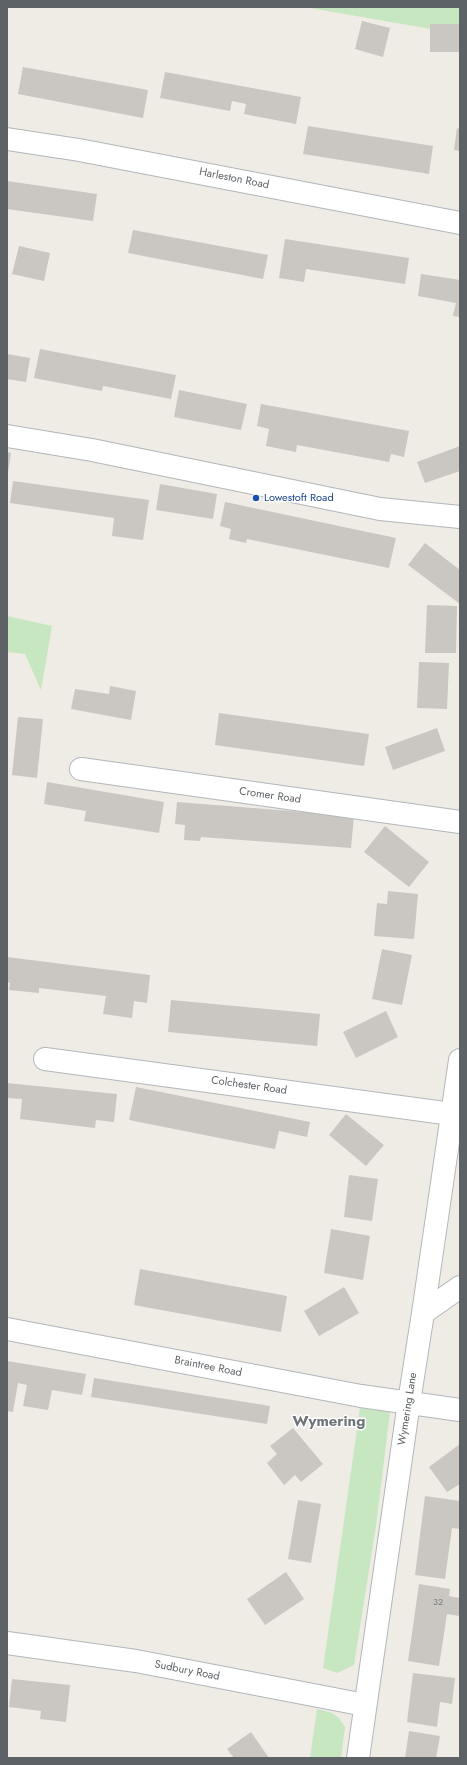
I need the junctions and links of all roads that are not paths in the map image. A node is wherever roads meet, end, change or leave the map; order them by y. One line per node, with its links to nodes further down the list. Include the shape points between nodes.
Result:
1 (7, 139): 2 (street, Harleston Road, via 79,150)
2 (460, 223)
3 (7, 436): 4 (street, via 92,450 380,509)
4 (460, 517)
5 (81, 769): 6 (street, Cromer Road)
6 (460, 822)
7 (45, 1059): 9 (street, Colchester Road)
8 (460, 1060): 9 (street, Wymering Lane)
9 (452, 1114): 11 (street, Wymering Lane)
10 (460, 1287): 11 (street)
11 (424, 1312): 13 (street, Wymering Lane)
12 (7, 1329): 13 (street, Braintree Road, via 362,1396)
13 (409, 1402): 14 (street, Braintree Road); 16 (street, Wymering Lane)
14 (460, 1410)
15 (7, 1644): 16 (street, Sudbury Road, via 136,1661)
16 (365, 1705): 17 (street, Wymering Lane)
17 (358, 1758)

